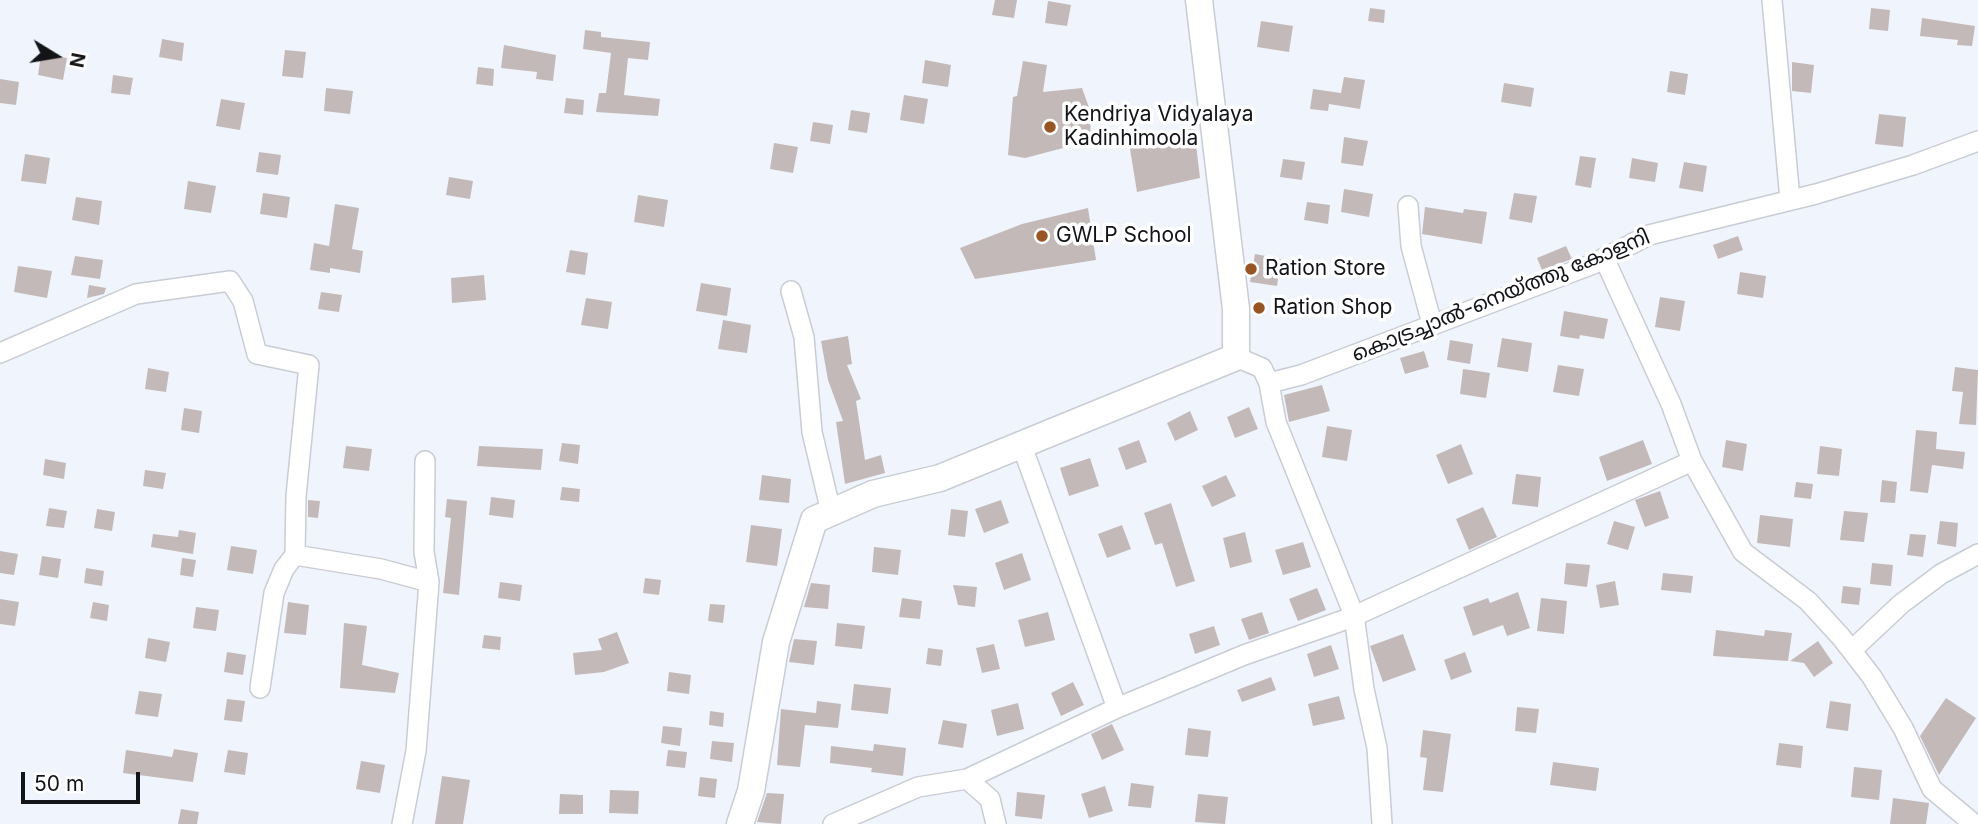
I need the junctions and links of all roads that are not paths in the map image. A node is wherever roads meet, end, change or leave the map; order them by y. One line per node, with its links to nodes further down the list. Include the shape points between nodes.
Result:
1 (1199, 0): 10 (main road, via 1236,309)
2 (1772, 0): 4 (street)
3 (1978, 141): 4 (street, കൊട്രച്ചാൽ-നെയ്ത്തു കോളനി)
4 (1790, 200): 6 (street, കൊട്രച്ചാൽ-നെയ്ത്തു കോളനി, via 1649,235)
5 (1408, 205): 8 (street, via 1411,246)
6 (1604, 258): 8 (street, കൊട്രച്ചാൽ-നെയ്ത്തു കോളനി); 14 (street)
7 (791, 291): 15 (street, via 804,337 812,432)
8 (1433, 324): 11 (street, കൊട്രച്ചാൽ-നെയ്ത്തു കോളനി)
9 (0, 353): 17 (street, via 136,294 230,281 243,301 257,354 309,365)
10 (1236, 357): 11 (street, via 1262,368); 12 (main road)
11 (1269, 383): 19 (street, via 1276,422)
12 (1022, 446): 15 (main road); 22 (street)
13 (425, 461): 18 (street, via 424,552)
14 (1692, 461): 19 (street); 20 (street, via 1743,552 1808,601)
15 (831, 512): 25 (main road, via 814,520 776,642 751,791)
16 (1978, 554): 20 (street, via 1901,604)
17 (295, 555): 18 (street); 21 (street, via 274,593)
18 (429, 582): 24 (street, via 416,751)
19 (1354, 615): 22 (street); 28 (street, via 1377,748)
20 (1852, 650): 29 (street, via 1903,728 1932,789)
21 (260, 688)
22 (1117, 708): 23 (street)
23 (967, 779): 26 (street, via 918,787); 27 (street, via 990,799)
24 (402, 824)
25 (740, 824)
26 (833, 824)
27 (996, 824)
28 (1382, 824)
29 (1973, 824)

